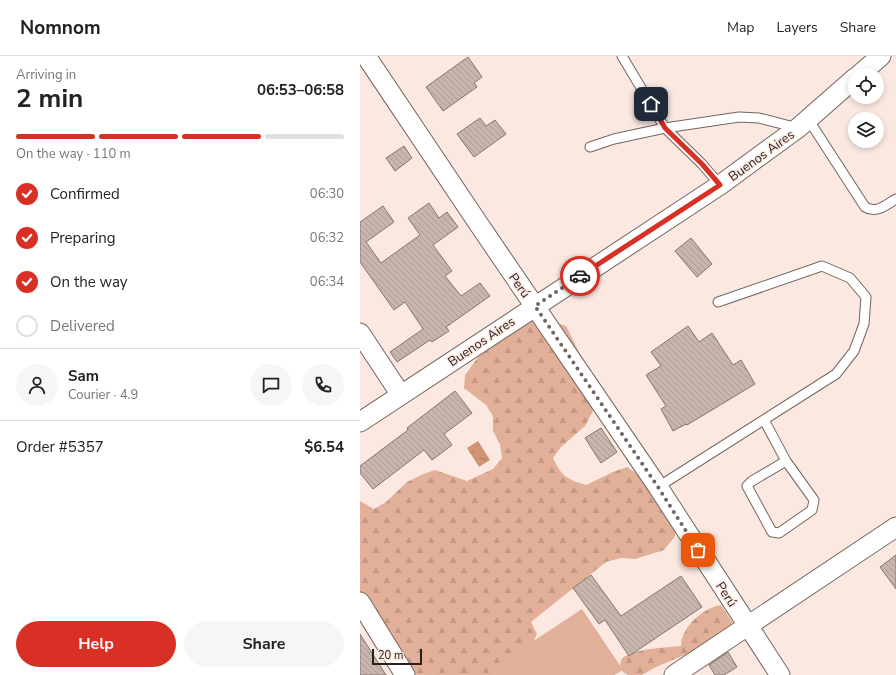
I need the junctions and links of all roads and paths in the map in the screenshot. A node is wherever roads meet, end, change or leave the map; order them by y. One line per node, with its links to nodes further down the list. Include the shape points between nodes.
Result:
1 (366, 56): 12 (street, Perú)
2 (622, 56): 7 (lane)
3 (881, 56): 4 (street)
4 (867, 68)
5 (848, 84): 6 (street, Buenos Aires)
6 (803, 123): 7 (lane, via 739,118); 9 (street, Buenos Aires); 10 (lane, via 869,210 874,211)
7 (665, 128): 8 (lane); 9 (lane)
8 (590, 147)
9 (720, 185): 12 (street, Buenos Aires)
10 (896, 199)
11 (718, 302): 15 (lane, via 822,266 850,278 866,297 864,324 854,351 836,374)
12 (535, 306): 14 (street, Buenos Aires); 18 (street, Perú)
13 (360, 333): 14 (street)
14 (401, 395): 16 (street, Buenos Aires)
15 (764, 420): 17 (lane); 18 (lane)
16 (360, 422)
17 (786, 461): 17 (lane, via 814,500 812,510 779,533 772,532 747,486)
18 (658, 487): 21 (street, Perú)
19 (896, 527): 21 (street)
20 (360, 602): 22 (street)
21 (747, 626): 23 (street); 24 (street, Perú)
22 (405, 675)
23 (674, 675)
24 (780, 675)

